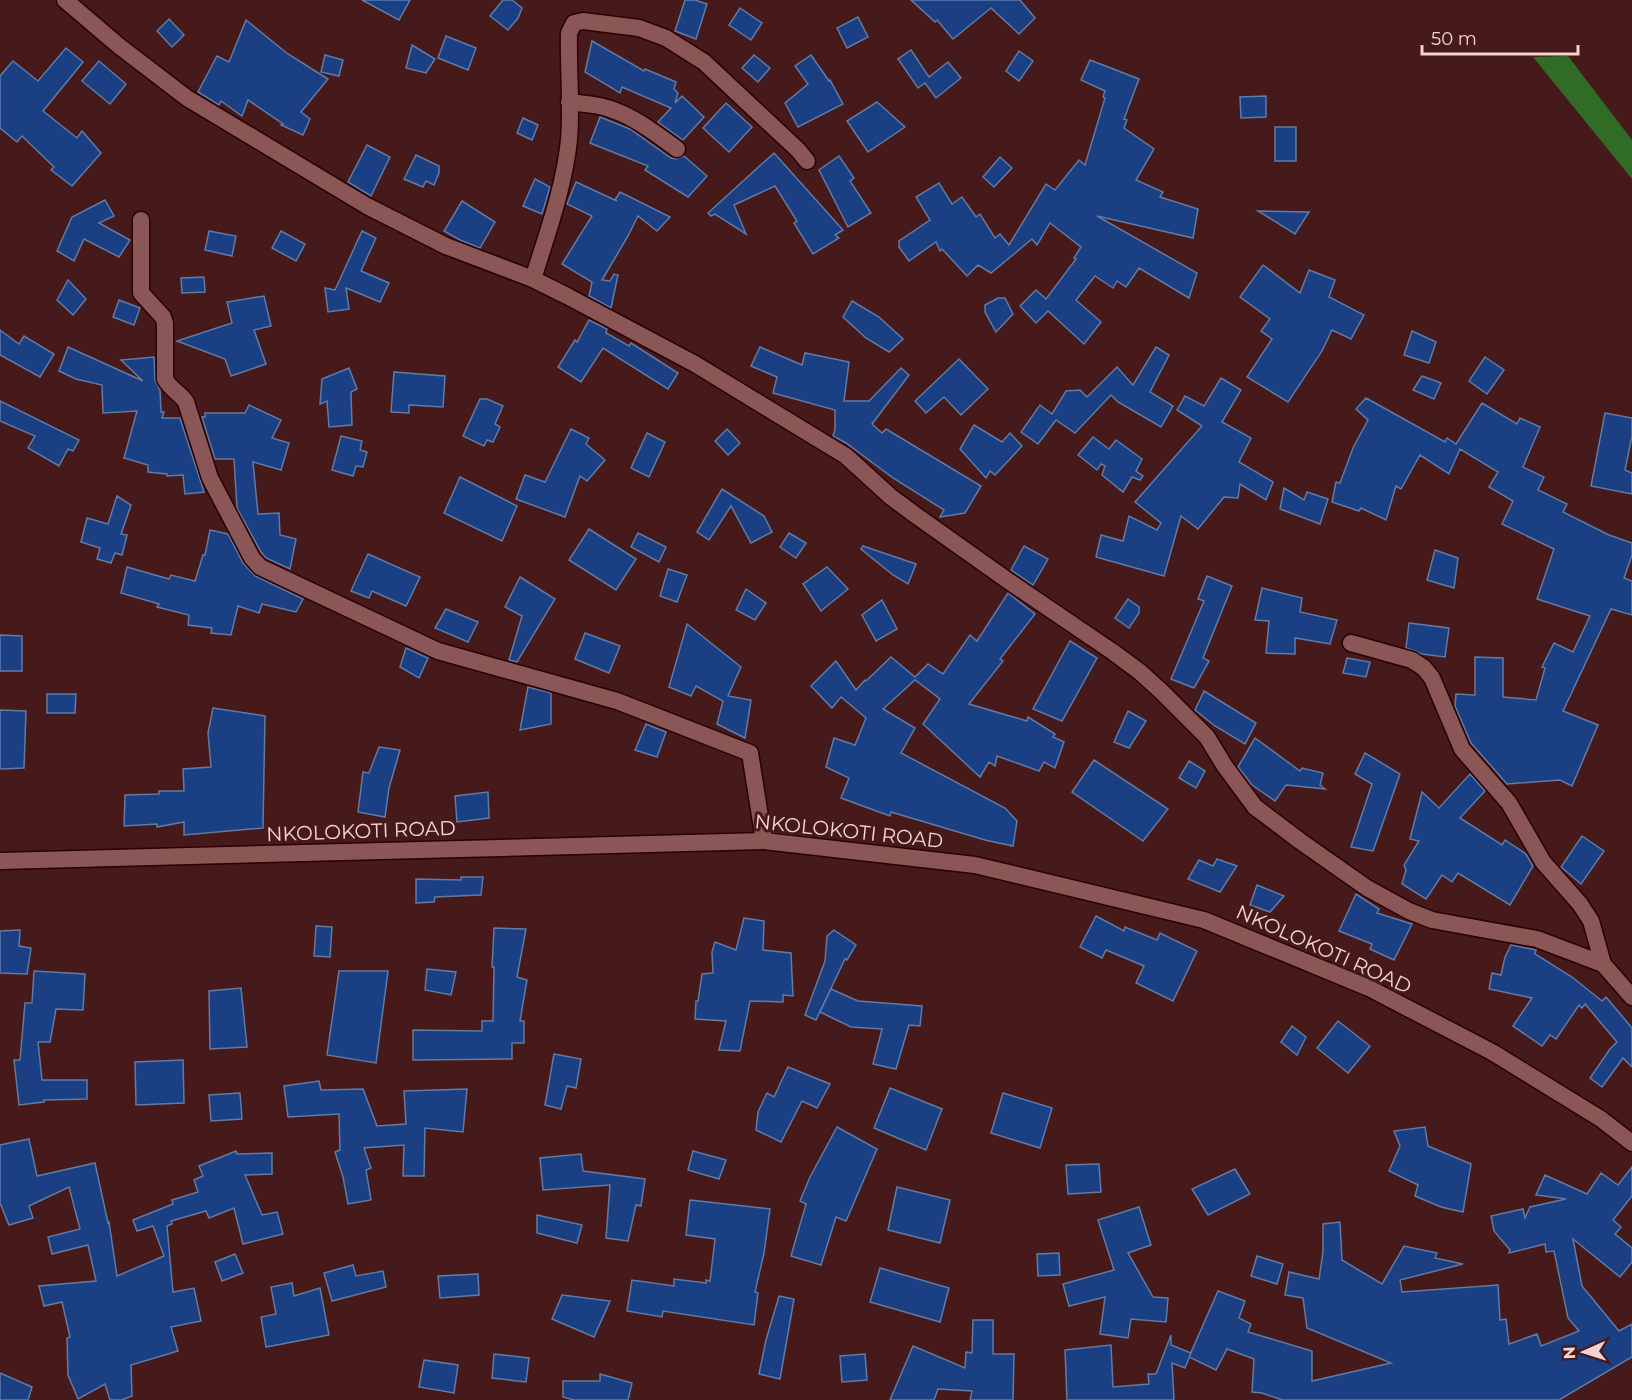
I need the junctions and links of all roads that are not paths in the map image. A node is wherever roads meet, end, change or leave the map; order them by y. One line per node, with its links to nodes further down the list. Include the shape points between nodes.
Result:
1 (65, 0): 6 (street, via 156,75 235,128 402,226)
2 (569, 102): 3 (street, via 605,107 636,119); 4 (street, via 569,33 574,23 639,28 666,38 704,62); 6 (street, via 564,173)
3 (677, 149)
4 (807, 161)
5 (141, 220): 8 (street, via 141,293 165,323 165,379 186,402 210,478 260,567 438,651 617,701 750,753)
6 (532, 279): 10 (street, via 695,364 846,456 891,497 1147,679 1207,737 1255,807 1367,888 1432,921 1537,939)
7 (1351, 643): 10 (street, via 1412,660 1432,678 1462,749 1509,803 1543,862 1591,921)
8 (764, 841): 9 (street, NKOLOKOTI ROAD); 12 (street, NKOLOKOTI ROAD, via 975,865 1204,920 1369,988 1482,1047 1601,1119)
9 (0, 861)
10 (1603, 964): 11 (street)
11 (1632, 997)
12 (1632, 1143)

